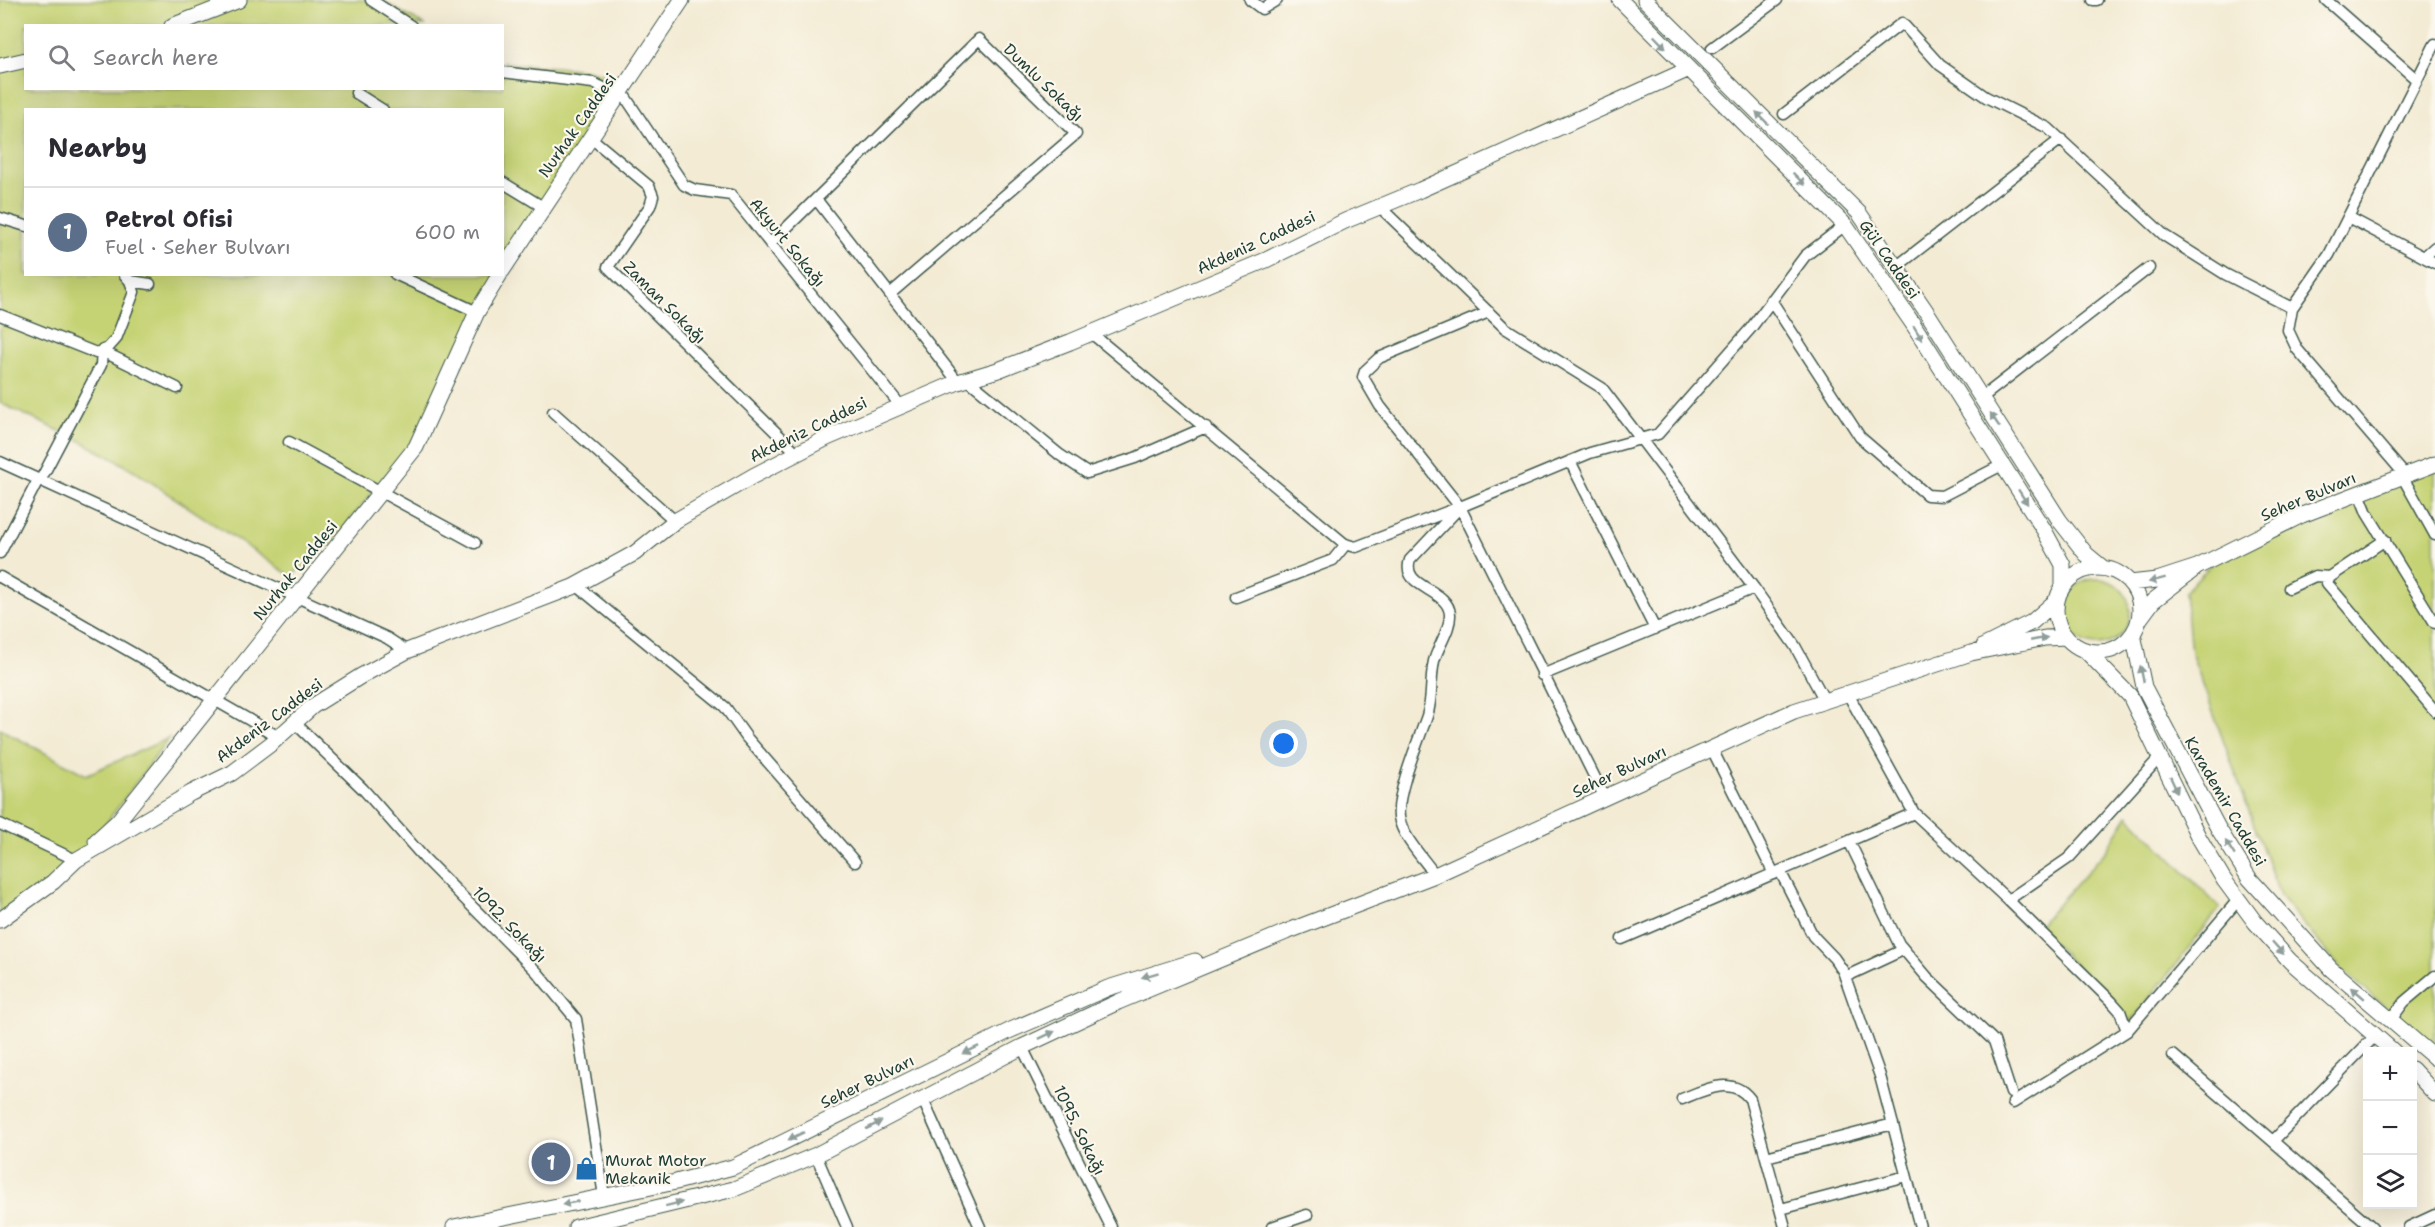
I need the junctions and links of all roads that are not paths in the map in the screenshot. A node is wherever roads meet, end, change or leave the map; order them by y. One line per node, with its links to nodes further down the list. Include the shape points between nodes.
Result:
1 (238, 0): 10 (street)
2 (371, 0): 11 (street)
3 (682, 0): 20 (street, Nurhak Caddesi)
4 (1250, 0): 5 (street, via 1262,9)
5 (1277, 0)
6 (1620, 0): 16 (street, Gül Caddesi, one-way to 16)
7 (1645, 0): 38 (street, Gül Caddesi, one-way to 7, via 1858,213)
8 (1777, 0): 13 (street)
9 (2326, 0): 18 (street)
10 (177, 24)
11 (408, 24)
12 (2435, 44): 18 (street)
13 (1712, 48)
14 (24, 60): 15 (street)
15 (0, 66)
16 (1687, 70): 28 (street, Akdeniz Caddesi); 32 (street, Gül Caddesi, one-way to 32)
17 (504, 72): 20 (street, via 593,83)
18 (2417, 80): 29 (street)
19 (356, 93): 21 (street)
20 (621, 94): 23 (street, Nurhak Caddesi); 33 (street, Akyurt Sokağı, via 684,185 730,195)
21 (380, 108)
22 (1784, 114): 24 (street, via 1902,23 1941,65 1986,97 2048,128)
23 (590, 137): 27 (street, Nurhak Caddesi); 60 (street, Zaman Sokağı, via 649,186 652,196 650,206 608,267)
24 (2061, 139): 38 (street); 46 (street, via 2165,236 2225,274)
25 (504, 183): 27 (street)
26 (816, 199): 33 (street, Dumlu Sokağı); 44 (street); 44 (street, Dumlu Sokağı, via 979,39 1076,134)
27 (543, 207): 37 (street, Nurhak Caddesi)
28 (1380, 207): 48 (street); 50 (street, Akdeniz Caddesi, via 1266,260)
29 (2348, 217): 35 (street); 46 (street, via 2329,255)
30 (0, 218): 31 (street)
31 (24, 225)
32 (1845, 225): 45 (street, via 1805,256); 64 (street, Gül Caddesi, one-way to 64)
33 (770, 244): 55 (street, Akyurt Sokağı)
34 (2435, 247): 35 (street)
35 (2424, 257): 36 (street)
36 (2435, 263)
37 (504, 267)
38 (1896, 267): 54 (street, Gül Caddesi)
39 (2149, 268): 54 (street)
40 (399, 276): 47 (street)
41 (499, 276): 47 (street, Nurhak Caddesi)
42 (127, 278): 43 (street); 51 (street, via 134,292 116,339)
43 (150, 284)
44 (890, 294): 52 (street)
45 (1771, 300): 58 (street, via 1658,434); 64 (street, via 1860,438 1927,495 1942,496)
46 (2292, 308): 65 (street, via 2288,330 2297,349)
47 (477, 312): 67 (street, Nurhak Caddesi, via 416,447)
48 (1489, 312): 58 (street, via 1505,328 1602,387); 69 (street, via 1379,358 1363,377 1380,406)
49 (0, 315): 51 (street, via 96,353)
50 (1091, 333): 52 (street, Akdeniz Caddesi); 57 (street)
51 (102, 351): 53 (street); 66 (street, via 101,365)
52 (962, 380): 55 (street, Akdeniz Caddesi); 57 (street, via 1087,473 1135,458)
53 (177, 388)
54 (1980, 399): 77 (street, Gül Caddesi, one-way to 54, via 2085,554 2060,521)
55 (900, 405): 60 (street, Akdeniz Caddesi)
56 (553, 412): 70 (street)
57 (1206, 427): 74 (street)
58 (1640, 437): 61 (street); 82 (street)
59 (289, 442): 67 (street)
60 (797, 453): 70 (street, Akdeniz Caddesi)
61 (1570, 461): 69 (street); 89 (street)
62 (0, 462): 66 (street)
63 (2435, 464): 65 (street, Seher Bulvarı)
64 (2002, 465): 84 (street, Gül Caddesi, one-way to 84, via 2063,565)
65 (2403, 476): 68 (street, Seher Bulvarı); 71 (street)
66 (39, 480): 75 (street); 85 (street)
67 (381, 490): 73 (street); 85 (street, Nurhak Caddesi)
68 (2359, 493): 72 (street); 76 (street, Seher Bulvarı, via 2301,515)
69 (1460, 507): 74 (street, via 1356,547); 94 (street); 110 (street, via 1408,564 1414,579 1442,598 1450,611 1432,670 1427,715 1411,755 1399,807 1402,828)
70 (675, 521): 81 (street, Akdeniz Caddesi, via 635,553)
71 (2435, 535)
72 (2385, 540): 79 (street); 87 (street)
73 (475, 543)
74 (1346, 544): 86 (street, via 1333,560)
75 (0, 553)
76 (2197, 567): 80 (street, Seher Bulvarı, one-way to 80, via 2157,580); 88 (street, Seher Bulvarı, via 2153,601)
77 (2103, 568): 80 (street); 84 (street, via 2081,572)
78 (0, 577): 96 (street)
79 (2330, 577): 83 (street, via 2315,576); 98 (street, via 2327,583 2332,591)
80 (2130, 583): 88 (street, via 2138,597)
81 (576, 585): 92 (street, Akdeniz Caddesi); 108 (street, via 725,707 747,738)
82 (1754, 588): 89 (street); 97 (street, via 1795,646)
83 (2289, 588)
84 (2060, 593): 90 (street, via 2056,616); 93 (street, Seher Bulvarı, via 2032,622)
85 (297, 597): 92 (street); 96 (street, Nurhak Caddesi)
86 (1236, 597)
87 (2435, 622)
88 (2136, 627): 91 (street, via 2122,645 2108,651); 119 (street, Karademir Caddesi, one-way to 88, via 2324,962 2249,878 2218,828 2144,687)
89 (1655, 629): 94 (street)
90 (2066, 637): 91 (street); 93 (street, Seher Bulvarı, one-way to 90)
91 (2085, 650): 102 (street, via 2130,696)
92 (407, 651): 99 (street, Akdeniz Caddesi, via 332,694)
93 (1971, 653): 95 (street, Seher Bulvarı)
94 (1542, 675): 103 (street)
95 (1848, 694): 97 (street, Seher Bulvarı); 104 (street)
96 (216, 699): 100 (street); 107 (street, Nurhak Caddesi, via 118,821)
97 (1825, 701): 101 (street, Seher Bulvarı)
98 (2435, 711)
99 (295, 723): 100 (street, Akdeniz Caddesi); 135 (street, 1092. Sokağı, via 537,972 576,1019)
100 (279, 737): 107 (street, Akdeniz Caddesi, via 232,773)
101 (1712, 749): 103 (street, Seher Bulvarı); 109 (street)
102 (2160, 757): 111 (street, via 2069,858); 112 (street, one-way to 112, via 2198,836)
103 (1605, 798): 110 (street, Seher Bulvarı)
104 (1914, 813): 106 (street); 111 (street)
105 (0, 824): 107 (street)
106 (1849, 841): 109 (street); 116 (street)
107 (76, 860): 113 (street, Akdeniz Caddesi, via 53,882)
108 (855, 862)
109 (1777, 872): 115 (street); 118 (street, via 1813,936 1834,958)
110 (1436, 875): 114 (street, Seher Bulvarı)
111 (2008, 900): 120 (street, via 2112,1002)
112 (2238, 900): 120 (street); 121 (street, one-way to 121, via 2290,961)
113 (0, 920)
114 (1286, 932): 122 (street, Seher Bulvarı, one-way to 114); 135 (street, Seher Bulvarı, one-way to 135, via 1108,988 1011,1030 734,1167)
115 (1622, 939)
116 (1903, 950): 118 (street); 120 (street, via 1994,1041 2012,1098)
117 (2435, 976): 119 (street, via 2404,1002)
118 (1845, 977): 130 (street)
119 (2390, 1021): 125 (street, Karademir Caddesi)
120 (2127, 1031)
121 (2375, 1036): 123 (street); 131 (street)
122 (1022, 1047): 129 (street, Seher Bulvarı); 144 (street, 1095. Sokağı)
123 (2388, 1047)
124 (2173, 1055): 131 (street)
125 (2435, 1058)
126 (2417, 1074): 127 (street)
127 (2435, 1094)
128 (1682, 1099): 133 (street, via 1716,1086 1740,1088 1750,1099)
129 (922, 1100): 132 (street, Seher Bulvarı, one-way to 129); 143 (street)
130 (1893, 1124): 133 (street); 134 (street)
131 (2273, 1141): 148 (street)
132 (816, 1155): 139 (street, Seher Bulvarı, one-way to 132, via 734,1189); 142 (street)
133 (1766, 1157): 136 (street)
134 (1906, 1176): 136 (street); 147 (street)
135 (604, 1196): 140 (street, Seher Bulvarı, one-way to 140)
136 (1780, 1209): 146 (street)
137 (1307, 1215): 145 (street)
138 (2435, 1215): 149 (street)
139 (610, 1223): 141 (street, Seher Bulvarı)
140 (454, 1227)
141 (576, 1227)
142 (847, 1227)
143 (980, 1227)
144 (1111, 1227)
145 (1272, 1227)
146 (1785, 1227)
147 (1920, 1227)
148 (2372, 1227)
149 (2409, 1227)

